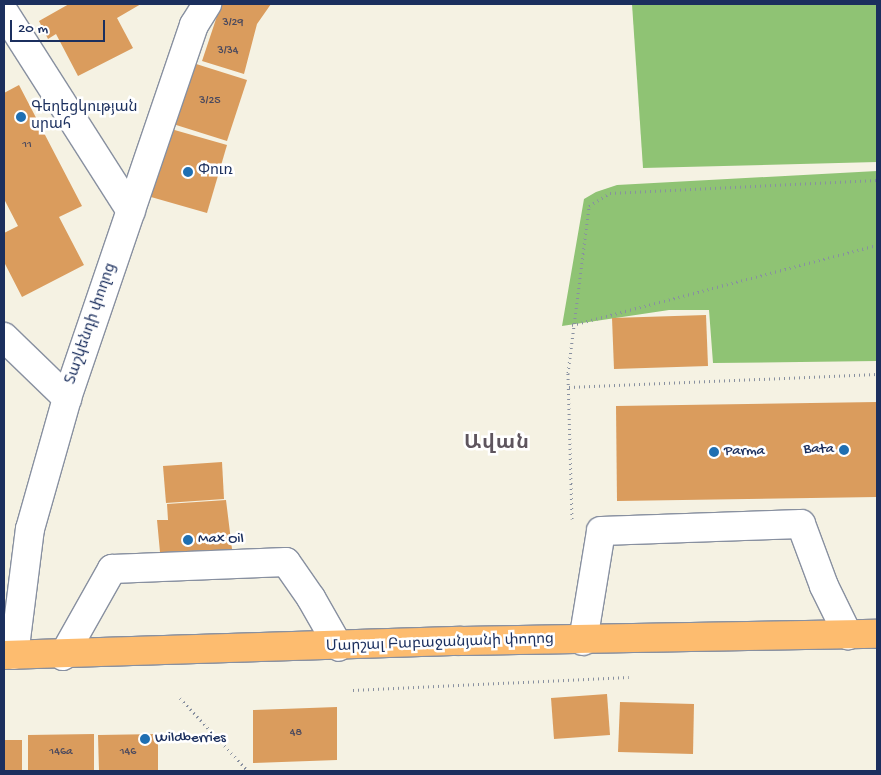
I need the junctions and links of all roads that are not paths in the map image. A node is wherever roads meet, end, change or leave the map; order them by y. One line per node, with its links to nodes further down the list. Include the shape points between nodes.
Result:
1 (207, 4): 3 (street, Տաշկենդի փողոց, via 194,25)
2 (4, 12): 3 (street)
3 (131, 211): 5 (street, Տաշկենդի փողոց)
4 (4, 337): 5 (street)
5 (67, 398): 10 (street, Տաշկենդի փողոց, via 30,529)
6 (848, 634): 7 (main road, Մարշալ Բաբաջանյանի փողոց); 8 (main road, Մարշալ Բաբաջանյանի փողոց); 8 (street, via 824,586 801,524 601,530)
7 (877, 634)
8 (583, 640): 9 (main road, Մարշալ Բաբաջանյանի փողոց)
9 (339, 647): 11 (main road, Մարշալ Բաբաջանյանի փողոց); 11 (street, via 312,598 286,562 112,569)
10 (9, 655): 11 (main road, Մարշալ Բաբաջանյանի փողոց)
11 (63, 656)

